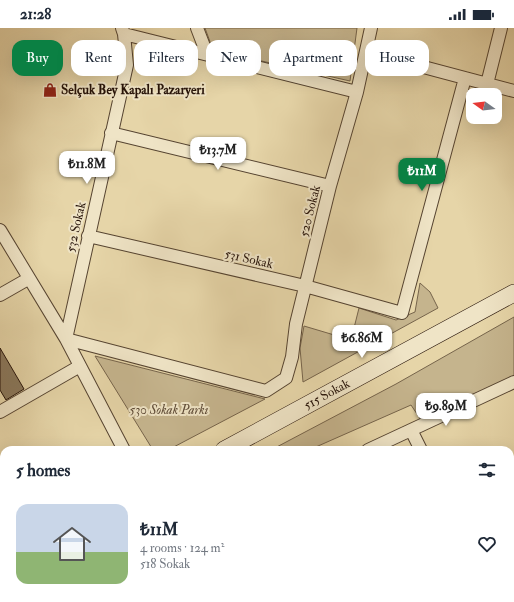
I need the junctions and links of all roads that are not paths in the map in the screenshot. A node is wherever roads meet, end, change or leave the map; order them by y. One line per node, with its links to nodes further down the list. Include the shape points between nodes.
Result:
1 (197, 28): 6 (street)
2 (372, 28): 5 (street, 520 Sokak)
3 (501, 28): 12 (street)
4 (123, 31): 7 (street); 15 (street, 532 Sokak, via 127,65)
5 (370, 40)
6 (206, 51)
7 (206, 54)
8 (365, 60): 13 (street, 520 Sokak)
9 (261, 68): 13 (street)
10 (429, 68): 11 (street)
11 (465, 78): 12 (street); 20 (street, 531 Sokak, via 402,313)
12 (487, 84): 14 (street)
13 (357, 92): 16 (street, 520 Sokak)
14 (514, 92)
15 (111, 133): 16 (street); 18 (street, 532 Sokak)
16 (330, 186): 20 (street, 520 Sokak)
17 (0, 230): 19 (street)
18 (88, 236): 20 (street, 531 Sokak); 23 (street, 532 Sokak)
19 (28, 279): 22 (street); 23 (street)
20 (305, 286): 23 (street, 520 Sokak, via 286,378 266,391)
21 (514, 293): 29 (street, 515 Sokak)
22 (0, 295)
23 (66, 339): 24 (street)
24 (80, 366): 26 (street); 28 (street)
25 (514, 382): 27 (street)
26 (0, 412)
27 (411, 430): 30 (street); 31 (street)
28 (122, 446)
29 (231, 446)
30 (377, 446)
31 (419, 446)

